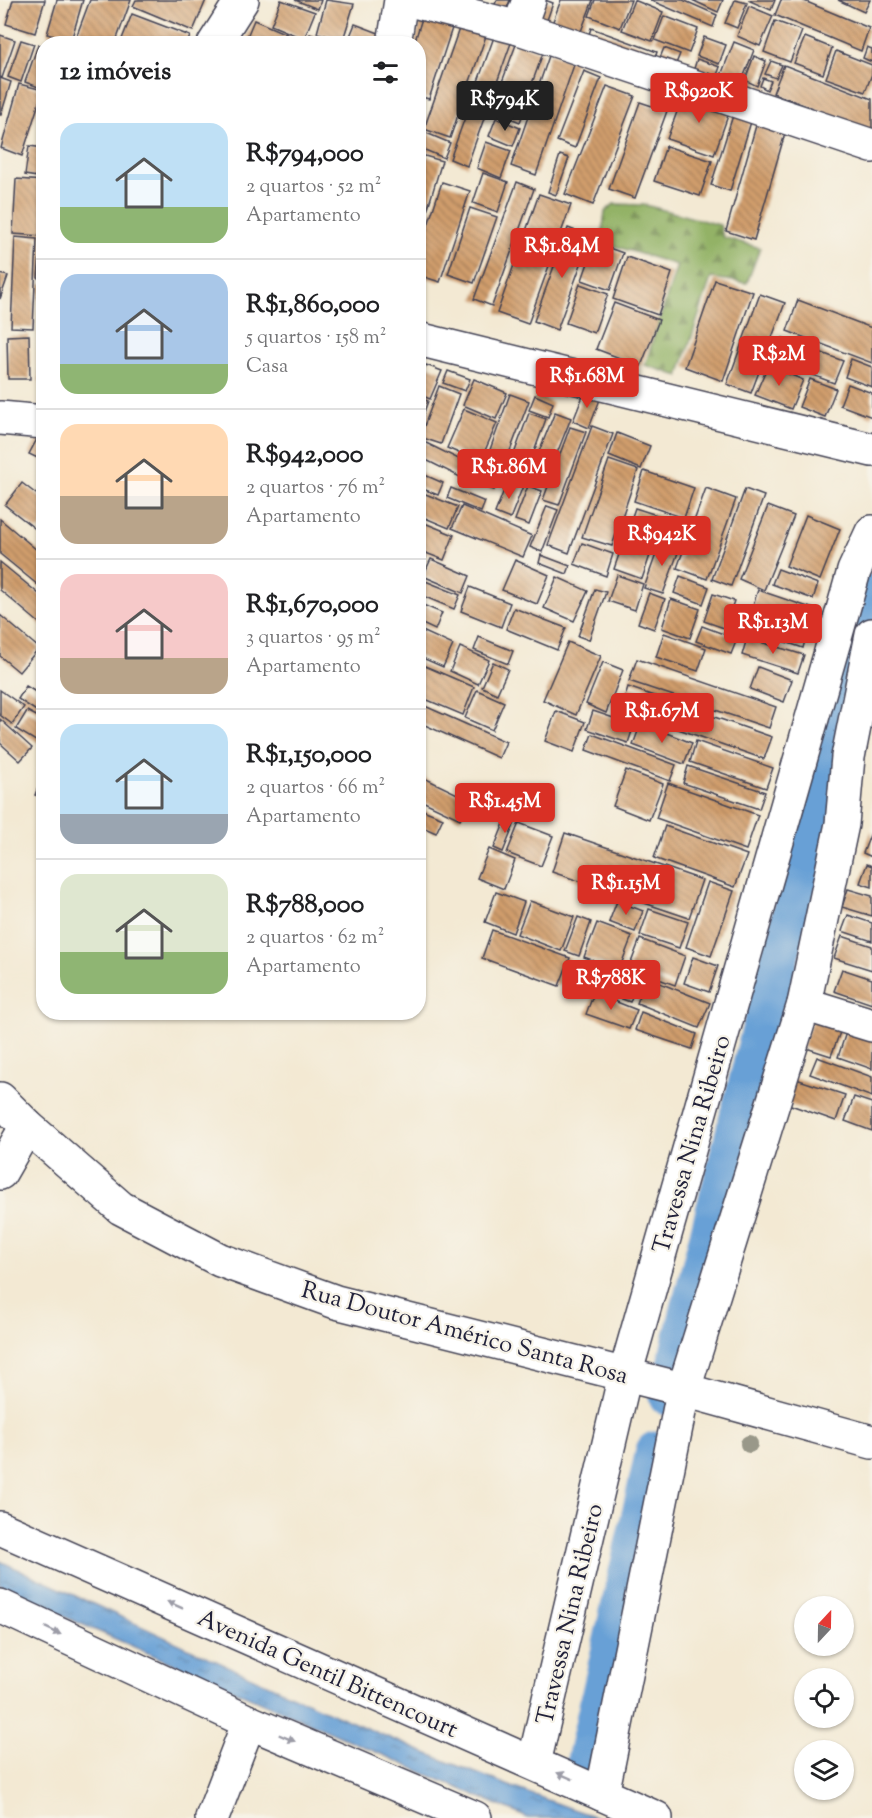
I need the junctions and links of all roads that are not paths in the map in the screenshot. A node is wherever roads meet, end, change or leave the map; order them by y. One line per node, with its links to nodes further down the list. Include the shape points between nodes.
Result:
1 (242, 0): 5 (street)
2 (401, 0): 6 (street)
3 (410, 0): 4 (street)
4 (524, 14): 7 (street)
5 (219, 36)
6 (395, 36)
7 (872, 146)
8 (426, 341): 11 (street)
9 (1, 421): 10 (street)
10 (36, 422)
11 (872, 450)
12 (872, 532): 19 (street, Travessa Nina Ribeiro, via 854,571)
13 (872, 635): 14 (street, via 848,757 842,824)
14 (804, 1004): 15 (street); 20 (street)
15 (872, 1025)
16 (0, 1099): 17 (street, Rua Doutor Américo Santa Rosa)
17 (27, 1126): 18 (street); 19 (street, Rua Doutor Américo Santa Rosa, via 121,1208 220,1260 336,1302)
18 (0, 1173)
19 (625, 1375): 20 (street, Rua Doutor Américo Santa Rosa); 25 (street, Travessa Nina Ribeiro)
20 (683, 1392): 21 (street, Rua Doutor Américo Santa Rosa); 26 (street)
21 (872, 1442)
22 (0, 1528): 25 (street, Avenida Gentil Bittencourt, one-way to 22)
23 (0, 1606): 24 (street, one-way to 24)
24 (249, 1722): 27 (street); 28 (street, one-way to 28)
25 (534, 1763): 26 (street, Avenida Gentil Bittencourt, one-way to 25)
26 (602, 1794): 29 (street, Avenida Gentil Bittencourt)
27 (212, 1818)
28 (475, 1818)
29 (656, 1818)

